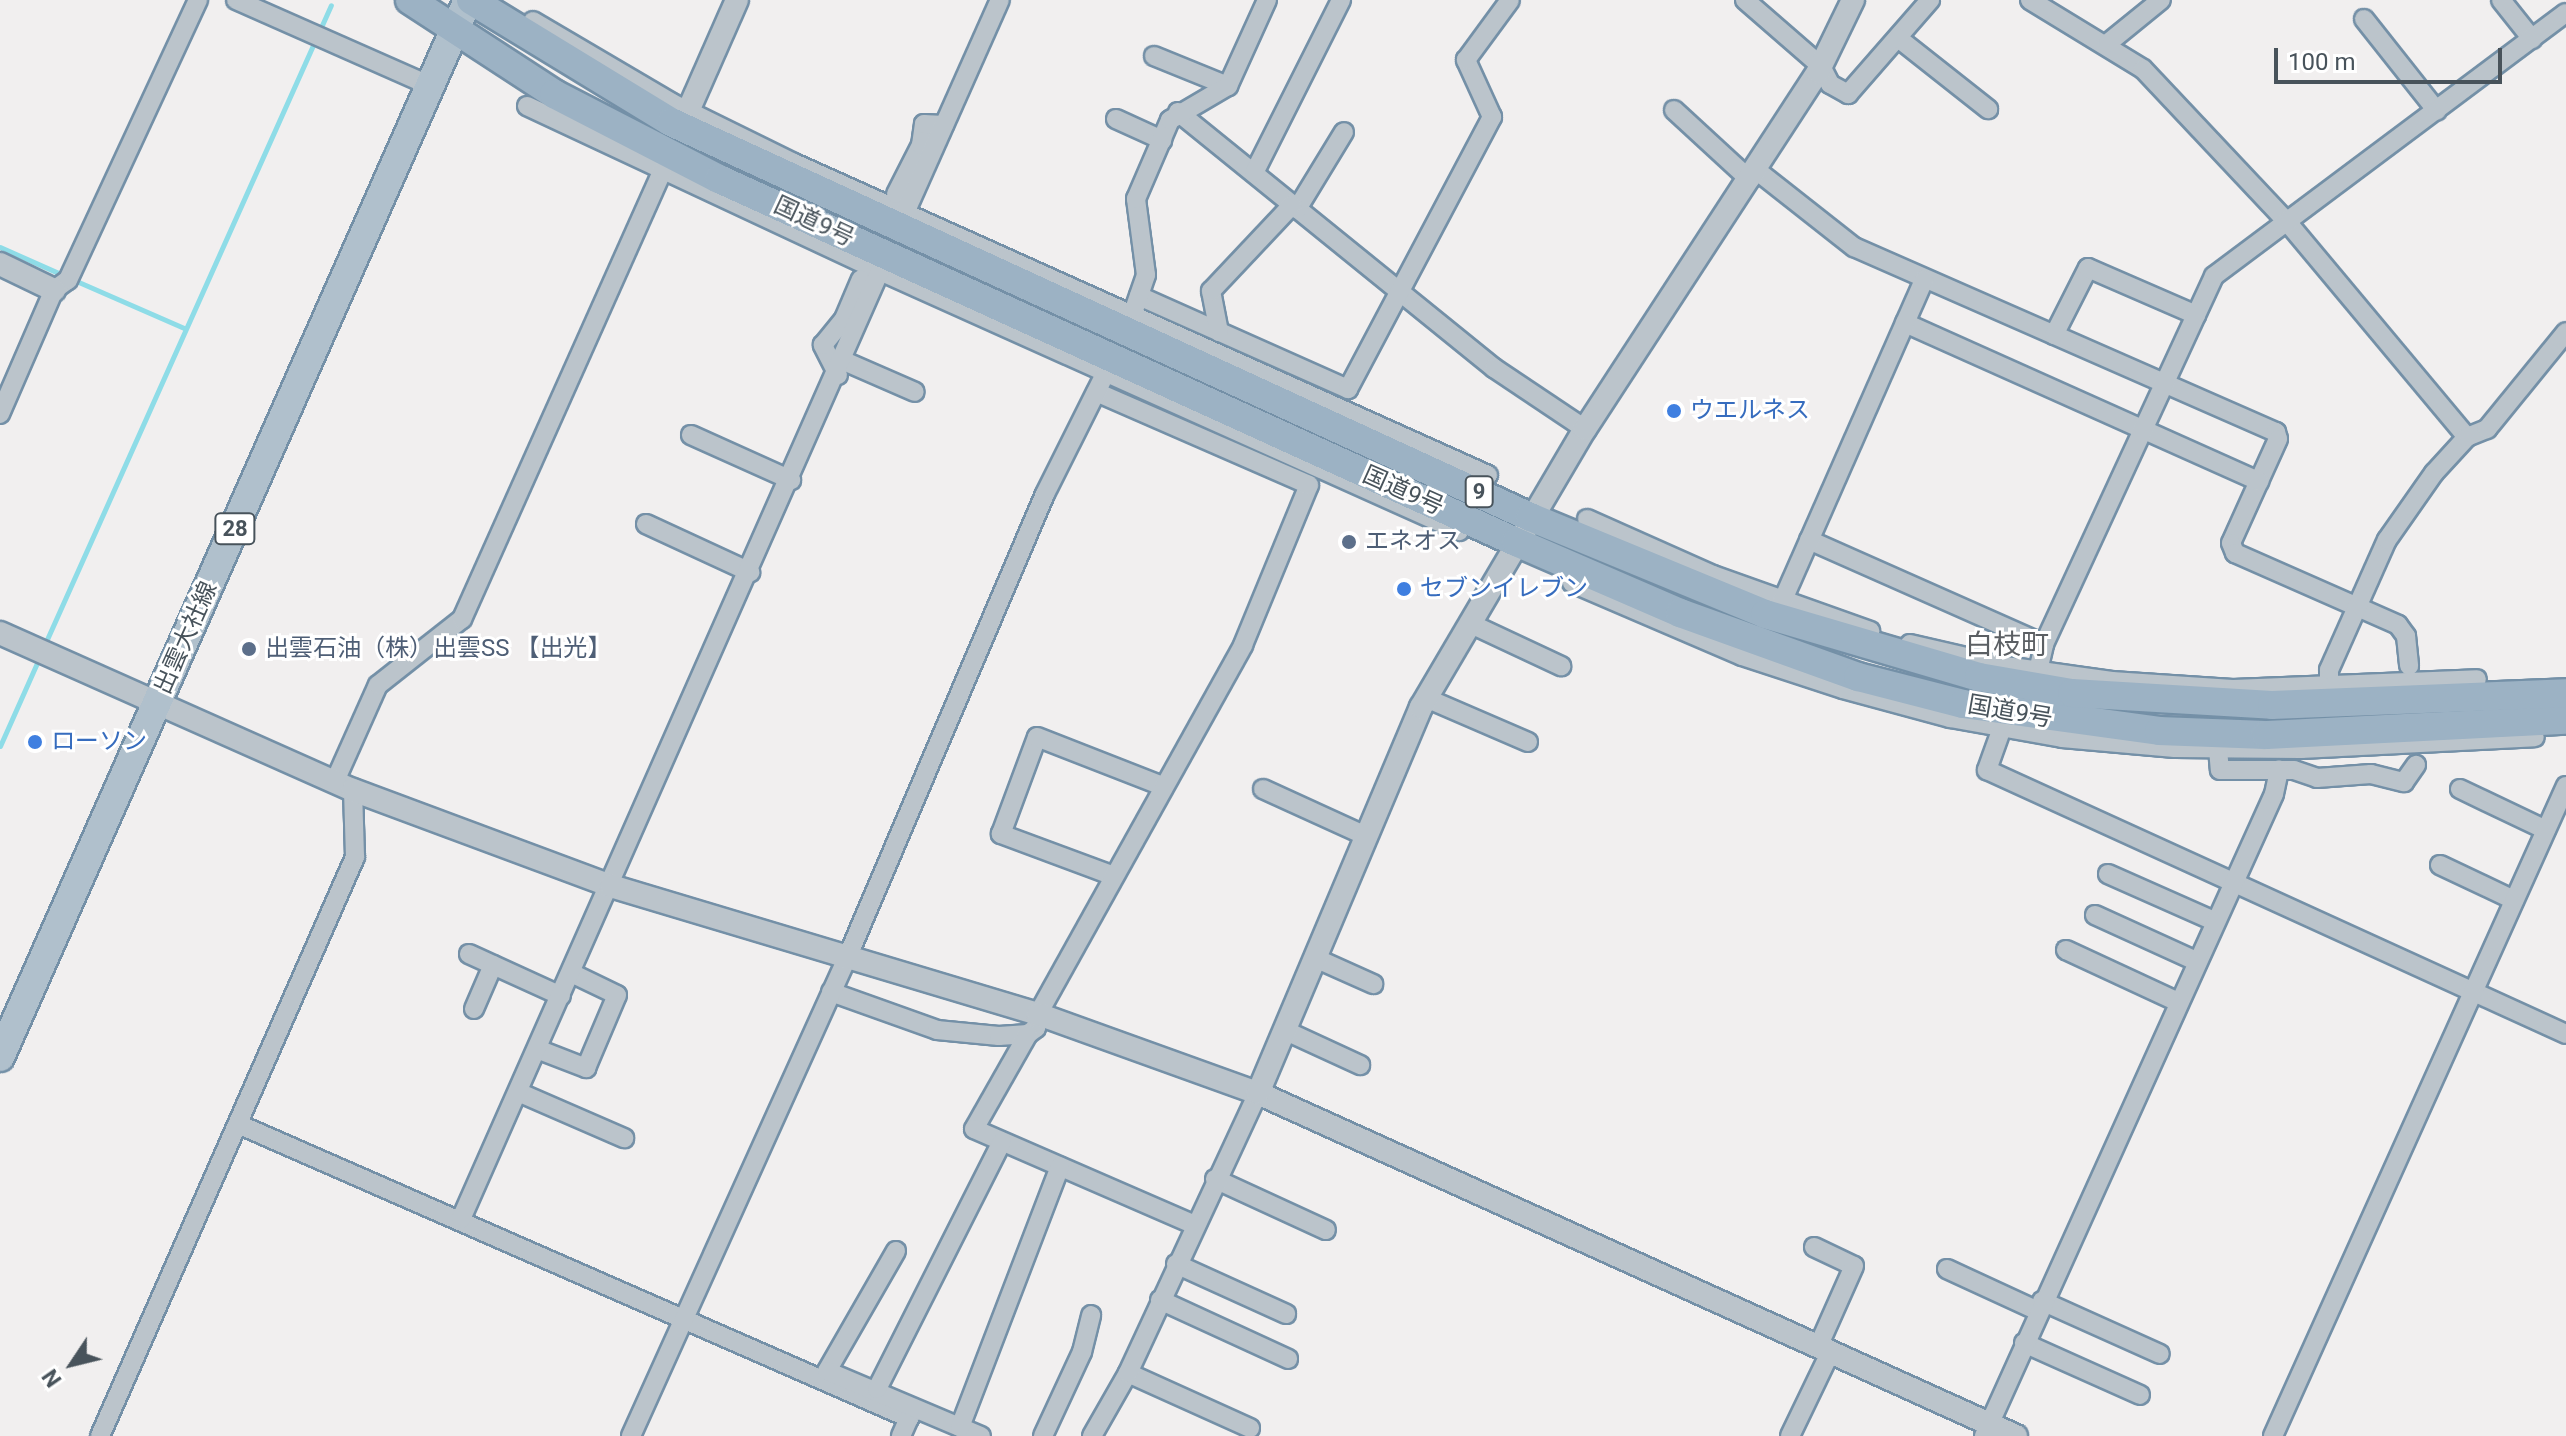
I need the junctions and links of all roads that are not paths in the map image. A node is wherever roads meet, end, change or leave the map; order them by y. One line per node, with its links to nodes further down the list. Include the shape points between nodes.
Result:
1 (198, 0): 53 (street, via 68,280)
2 (236, 0): 26 (street)
3 (410, 0): 18 (highway, 国道9号 / 9)
4 (470, 0): 18 (main road, 出雲大社線 / 28); 19 (highway, 国道9号 / 9)
5 (737, 0): 30 (street)
6 (1000, 0): 35 (street)
7 (1267, 0): 25 (street)
8 (1341, 0): 41 (street)
9 (1510, 0): 54 (street, via 1466,60 1492,117)
10 (1745, 0): 24 (street)
11 (1853, 0): 24 (street)
12 (1930, 0): 20 (street)
13 (2030, 0): 22 (street)
14 (2161, 0): 22 (street)
15 (2501, 0): 21 (street)
16 (2566, 13): 21 (street)
17 (2364, 19): 31 (street)
18 (453, 30): 26 (main road, 出雲大社線 / 28); 33 (highway, 国道9号 / 9)
19 (543, 32): 30 (street); 39 (highway, 国道9号 / 9, via 671,122)
20 (1898, 38): 24 (street, via 1848,94 1830,84); 28 (street)
21 (2532, 39): 31 (street)
22 (2108, 43): 46 (street, via 2143,69)
23 (1154, 56): 25 (street)
24 (1821, 66): 42 (street)
25 (1228, 86): 32 (street)
26 (433, 87): 109 (main road, 出雲大社線 / 28)
27 (527, 106): 38 (street)
28 (1988, 109)
29 (1674, 110): 42 (street)
30 (688, 111): 39 (street)
31 (2437, 111): 46 (street)
32 (1178, 112): 37 (street); 41 (street)
33 (602, 118): 38 (street); 50 (highway, 国道9号 / 9)
34 (1116, 119): 37 (street)
35 (944, 125): 43 (street, via 924,124 921,145); 45 (street)
36 (1344, 132): 44 (street)
37 (1162, 140): 55 (street, via 1136,199 1146,275)
38 (618, 148): 40 (street)
39 (781, 165): 45 (street); 49 (highway, 国道9号 / 9)
40 (663, 169): 48 (street); 119 (street, via 462,619 378,685)
41 (1254, 173): 44 (street)
42 (1753, 175): 52 (street, via 1854,247); 72 (street)
43 (896, 194)
44 (1295, 207): 54 (street); 58 (street, via 1211,291)
45 (905, 213): 49 (street)
46 (2288, 223): 56 (street, via 2214,276); 75 (street)
47 (0, 264): 53 (street)
48 (880, 271): 50 (street); 63 (street)
49 (1021, 274): 55 (street); 62 (highway, 国道9号 / 9)
50 (911, 276): 64 (street); 70 (highway, 国道9号 / 9)
51 (861, 279): 63 (street, via 844,319 823,345)
52 (1924, 280): 57 (street); 60 (street)
53 (54, 290): 69 (street)
54 (1398, 290): 58 (street, via 1348,389); 72 (street, via 1494,368)
55 (1136, 304): 58 (street); 61 (street)
56 (2196, 315): 60 (street, via 2088,268); 65 (street)
57 (1905, 323): 73 (street); 85 (street)
58 (1219, 332)
59 (2566, 332): 75 (street, via 2487,429)
60 (2054, 335): 65 (street)
61 (1203, 345): 62 (street); 68 (street)
62 (1173, 352): 76 (highway, 国道9号 / 9)
63 (841, 368): 66 (street); 78 (street)
64 (1105, 374): 67 (street); 71 (street)
65 (2164, 382): 73 (street); 79 (street, via 2276,432 2278,439)
66 (915, 392)
67 (1096, 392): 120 (street, via 1309,485 1243,645); 136 (street, via 1039,507)
68 (1352, 413): 76 (street); 77 (street)
69 (0, 414)
70 (1234, 414): 71 (street); 80 (highway, 国道9号 / 9)
71 (1206, 419): 80 (street)
72 (1585, 429): 81 (street)
73 (2143, 429): 79 (street); 96 (street)
74 (691, 435): 78 (street)
75 (2467, 437): 92 (street, via 2387,540)
76 (1367, 439): 81 (highway, 国道9号 / 9)
77 (1488, 475)
78 (791, 480): 89 (street)
79 (2259, 481): 92 (street, via 2231,543 2235,553)
80 (1415, 504): 84 (street); 86 (highway, 国道9号 / 9)
81 (1530, 517): 86 (street); 88 (highway, 国道9号 / 9)
82 (1587, 519): 87 (street)
83 (646, 524): 89 (street)
84 (1462, 532)
85 (1809, 540): 91 (street); 96 (street)
86 (1516, 542): 93 (street); 94 (highway, 国道9号 / 9)
87 (1657, 550): 88 (street); 91 (street)
88 (1627, 556): 98 (highway, 国道9号 / 9, via 1765,614)
89 (750, 572): 130 (street)
90 (1572, 583): 94 (street)
91 (1782, 602): 97 (street)
92 (2358, 607): 100 (street, via 2398,625 2406,636); 104 (street, via 2329,670)
93 (1469, 623): 99 (street); 107 (street)
94 (1687, 624): 112 (street, via 1843,689); 113 (highway, 国道9号 / 9, via 1858,677 2060,721 2266,735)
95 (0, 633): 109 (street)
96 (2044, 644): 101 (street)
97 (1946, 652): 98 (street); 101 (street)
98 (1915, 660): 110 (highway, 国道9号 / 9, via 2072,693)
99 (1561, 666)
100 (2409, 666)
101 (2038, 671): 105 (street)
102 (2477, 679): 103 (street)
103 (2377, 685): 104 (street); 108 (street)
104 (2329, 686): 105 (street)
105 (2233, 689): 110 (street)
106 (2566, 693): 108 (highway, 国道9号 / 9)
107 (1426, 698): 115 (street); 125 (street)
108 (2401, 700): 110 (highway, 国道9号 / 9)
109 (157, 702): 119 (street); 147 (main road, 出雲大社線 / 28)
110 (2208, 703)
111 (2566, 720): 113 (highway, 国道9号 / 9)
112 (2002, 728): 116 (street, via 2076,740); 129 (street, via 1987,770)
113 (2497, 731): 114 (street); 116 (street)
114 (2535, 737)
115 (1528, 742)
116 (2218, 749): 118 (street, via 2220,770)
117 (2416, 765): 118 (street, via 2404,782 2371,774 2317,778)
118 (2279, 770): 129 (street, via 2274,794)
119 (344, 786): 130 (street); 156 (street, via 355,857)
120 (1163, 786): 128 (street); 128 (street, via 1037,737 1001,834)
121 (2566, 786): 124 (street)
122 (1263, 789): 125 (street)
123 (2460, 789): 124 (street)
124 (2546, 830): 131 (street)
125 (1366, 836): 137 (street)
126 (2440, 865): 131 (street)
127 (2108, 874): 133 (street)
128 (1114, 876): 148 (street)
129 (2233, 880): 133 (street); 142 (street)
130 (611, 886): 136 (street); 140 (street)
131 (2514, 900): 142 (street)
132 (2095, 915): 138 (street)
133 (2214, 921): 138 (street)
134 (2066, 950): 145 (street)
135 (469, 954): 139 (street)
136 (847, 958): 143 (street); 148 (street)
137 (1315, 958): 141 (street); 149 (street)
138 (2196, 961): 145 (street)
139 (493, 965): 144 (street); 146 (street)
140 (571, 973): 144 (street); 151 (street, via 617,995 586,1068)
141 (1373, 984)
142 (2473, 989): 150 (street); 192 (street)
143 (831, 992): 148 (street, via 937,1030); 172 (street)
144 (561, 996): 151 (street)
145 (2178, 1002): 169 (street)
146 (474, 1009)
147 (7, 1021): 152 (main road, 出雲大社線 / 28)
148 (1033, 1024): 155 (street); 158 (street, via 974,1129)
149 (1284, 1030): 153 (street); 155 (street)
150 (2566, 1034)
151 (537, 1049): 154 (street)
152 (0, 1057)
153 (1360, 1065)
154 (518, 1092): 157 (street); 161 (street)
155 (1258, 1093): 160 (street); 174 (street)
156 (238, 1124): 161 (street); 184 (street)
157 (624, 1138)
158 (1002, 1142): 159 (street); 179 (street)
159 (1060, 1167): 162 (street); 181 (street)
160 (1215, 1179): 162 (street); 163 (street)
161 (461, 1219): 172 (street)
162 (1193, 1224): 166 (street)
163 (1326, 1230)
164 (1814, 1247): 174 (street, via 1854,1266)
165 (896, 1251): 178 (street, via 827,1371)
166 (1176, 1264): 168 (street); 170 (street)
167 (1947, 1269): 169 (street)
168 (1160, 1300): 176 (street); 177 (street)
169 (2040, 1306): 173 (street); 175 (street)
170 (1286, 1314)
171 (1091, 1315): 188 (street, via 1082,1352)
172 (682, 1318): 178 (street); 185 (street)
173 (2024, 1343): 180 (street); 183 (street)
174 (1824, 1350): 183 (street); 190 (street)
175 (2160, 1354)
176 (1288, 1359)
177 (1128, 1373): 182 (street); 189 (street)
178 (829, 1378): 179 (street); 186 (street, via 909,1418)
179 (877, 1389): 181 (street)
180 (2140, 1395)
181 (960, 1427): 187 (street)
182 (1250, 1428)
183 (1987, 1430): 191 (street)
184 (100, 1436)
185 (631, 1436)
186 (901, 1436)
187 (981, 1436)
188 (1043, 1436)
189 (1092, 1436)
190 (1790, 1436)
191 (2016, 1436)
192 (2273, 1436)

